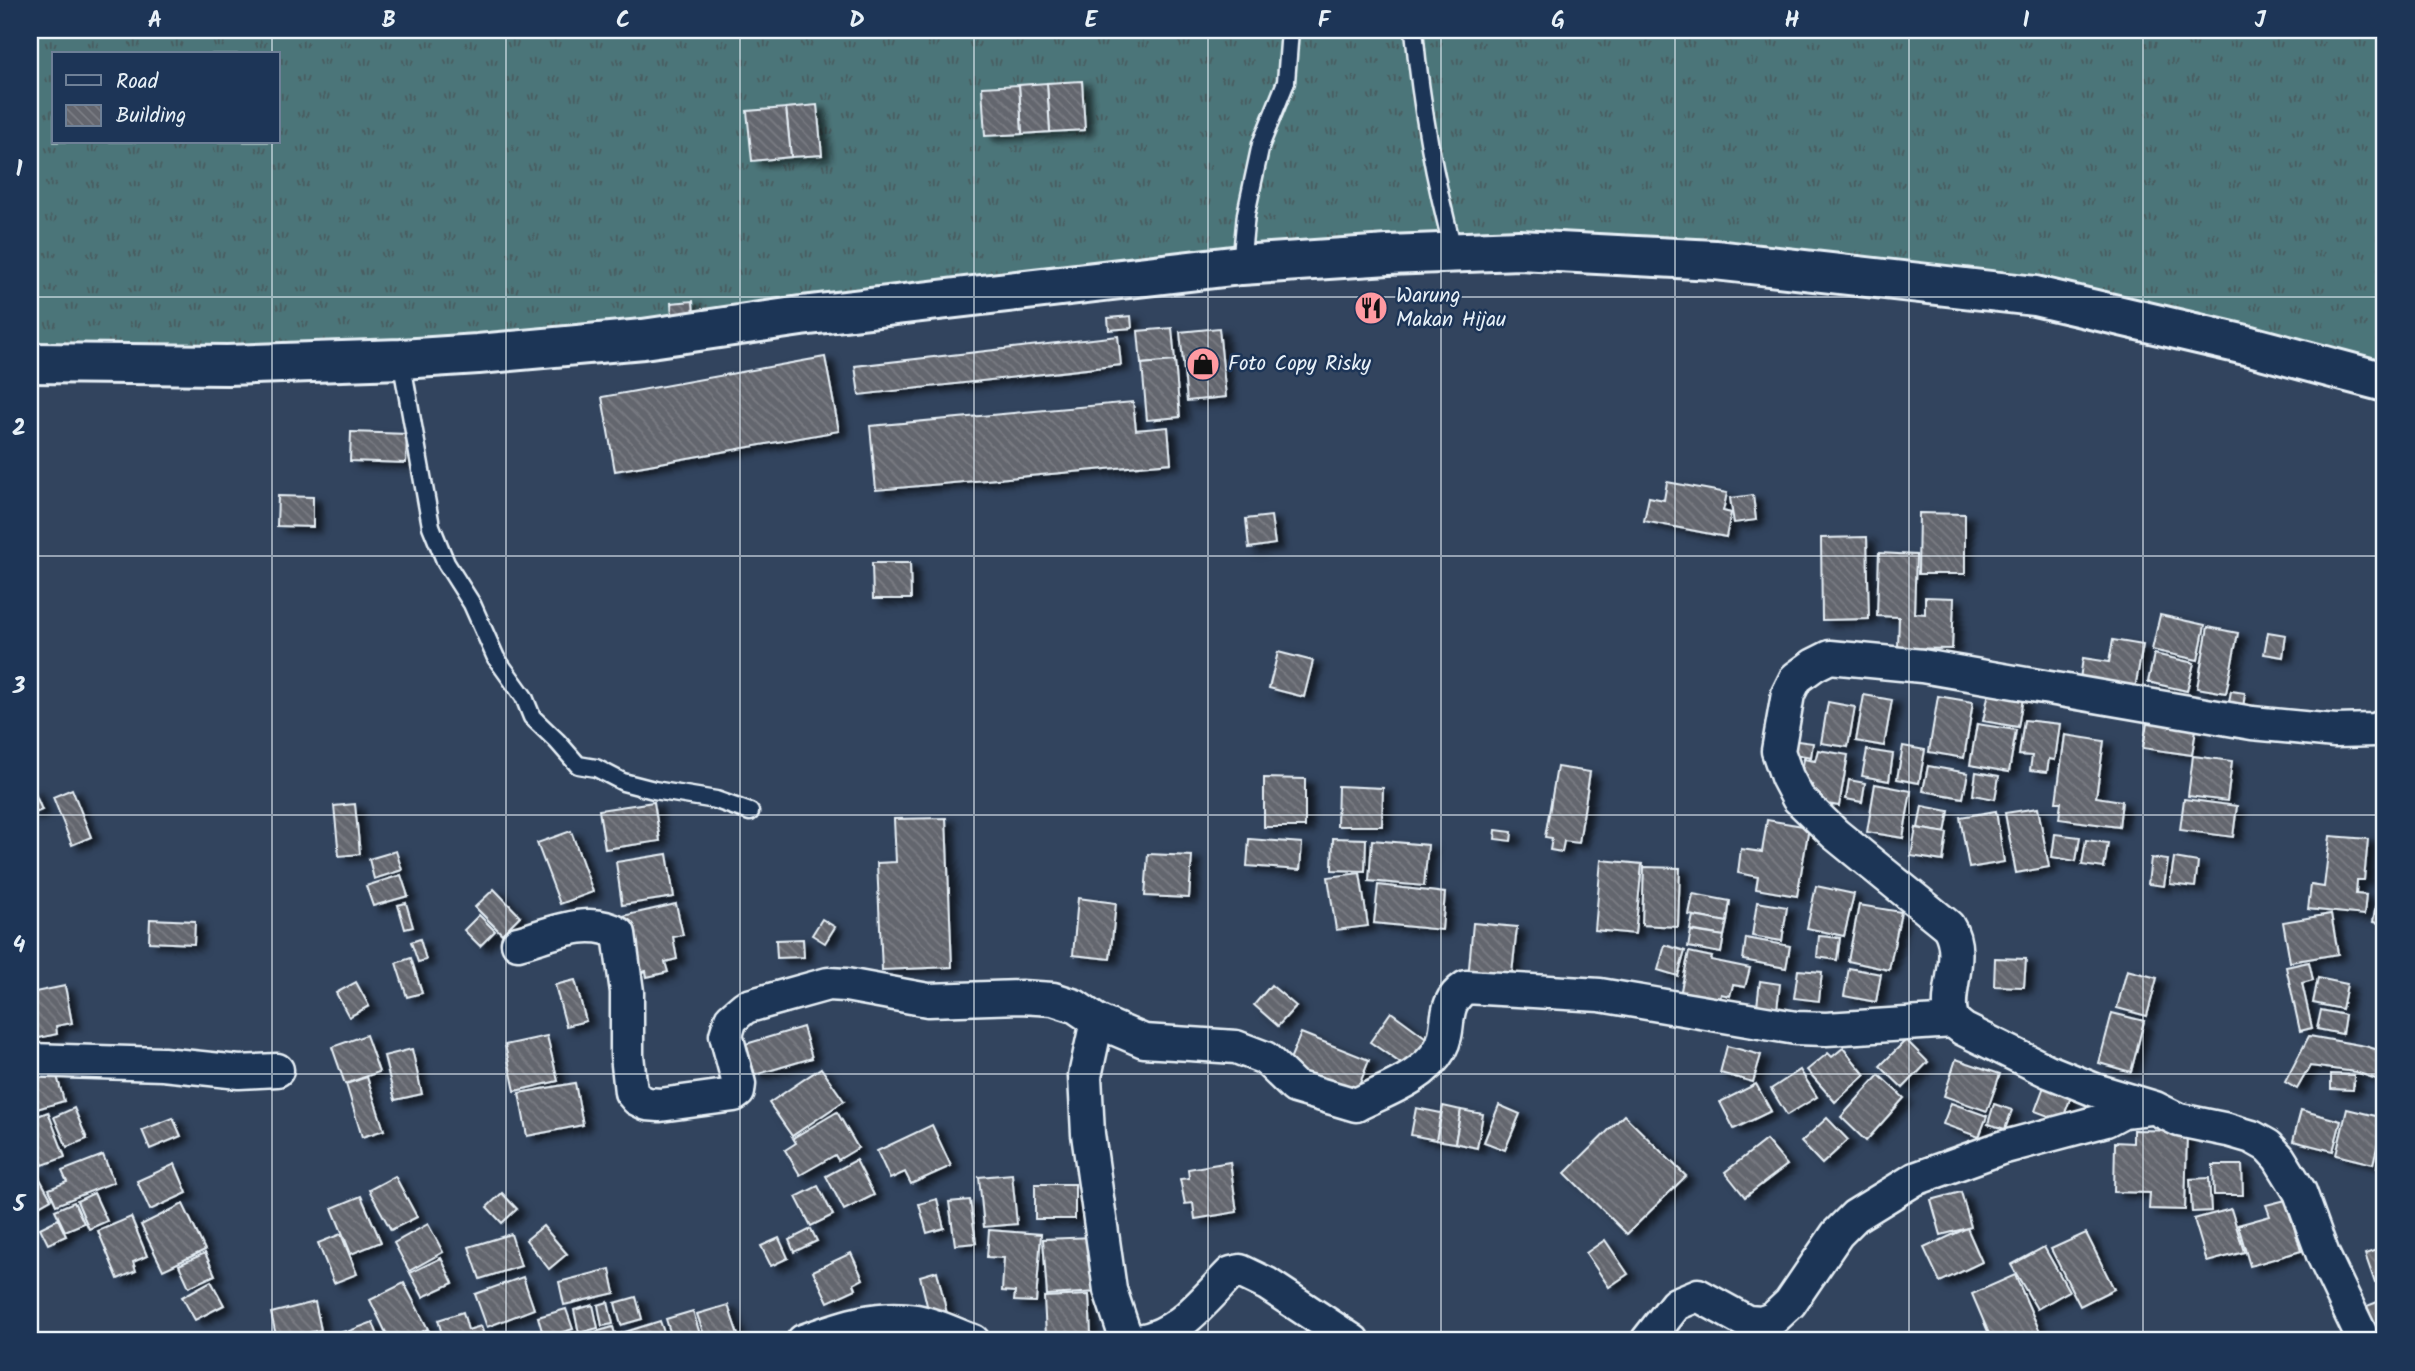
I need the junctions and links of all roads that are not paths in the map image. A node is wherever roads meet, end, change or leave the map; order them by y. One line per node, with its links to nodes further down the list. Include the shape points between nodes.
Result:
1 (1290, 30): 4 (lane, via 1286,82 1261,144)
2 (1414, 30): 3 (lane, via 1434,176)
3 (1454, 252): 4 (highway); 7 (highway, via 1519,250 1715,260 2035,296)
4 (1241, 265): 5 (highway, via 643,339)
5 (401, 359): 6 (highway, via 227,365); 9 (lane, via 431,526 496,658 524,697 532,717 578,765 596,768 623,782 716,800)
6 (30, 363)
7 (2385, 382)
8 (2385, 726): 12 (street, via 2335,731 2252,723 1922,666 1830,657 1814,665 1796,678 1788,694 1778,751 1787,778 1798,798 1835,834 1948,926 1956,947 1951,1001)
9 (750, 812)
10 (517, 943): 11 (street, via 592,926 608,927 619,934 631,1092 647,1104 734,1096 739,1084 726,1035 730,1019 745,1007 828,984 928,1000 1053,999)
11 (1097, 1021): 12 (street, via 1144,1041 1236,1047 1265,1058 1296,1087 1356,1105 1424,1069 1441,1048 1450,1002 1466,987 1600,995 1796,1028); 18 (street, via 1085,1076 1088,1134 1110,1290)
12 (1954, 1021): 15 (street, via 2048,1071)
13 (30, 1060): 14 (street, via 163,1064 239,1072)
14 (277, 1070)
15 (2155, 1108): 21 (street, via 2123,1111 1916,1179 1855,1216 1774,1318 1747,1322 1698,1295 1676,1304); 22 (street, via 2179,1120 2252,1137 2279,1158 2300,1192 2323,1255)
16 (803, 1341): 17 (street, via 886,1318 918,1321)
17 (974, 1341)
18 (1127, 1341)
19 (1139, 1341): 20 (street, via 1154,1339 1179,1325 1231,1273 1240,1271)
20 (1353, 1341)
21 (1647, 1341)
22 (2364, 1341)

